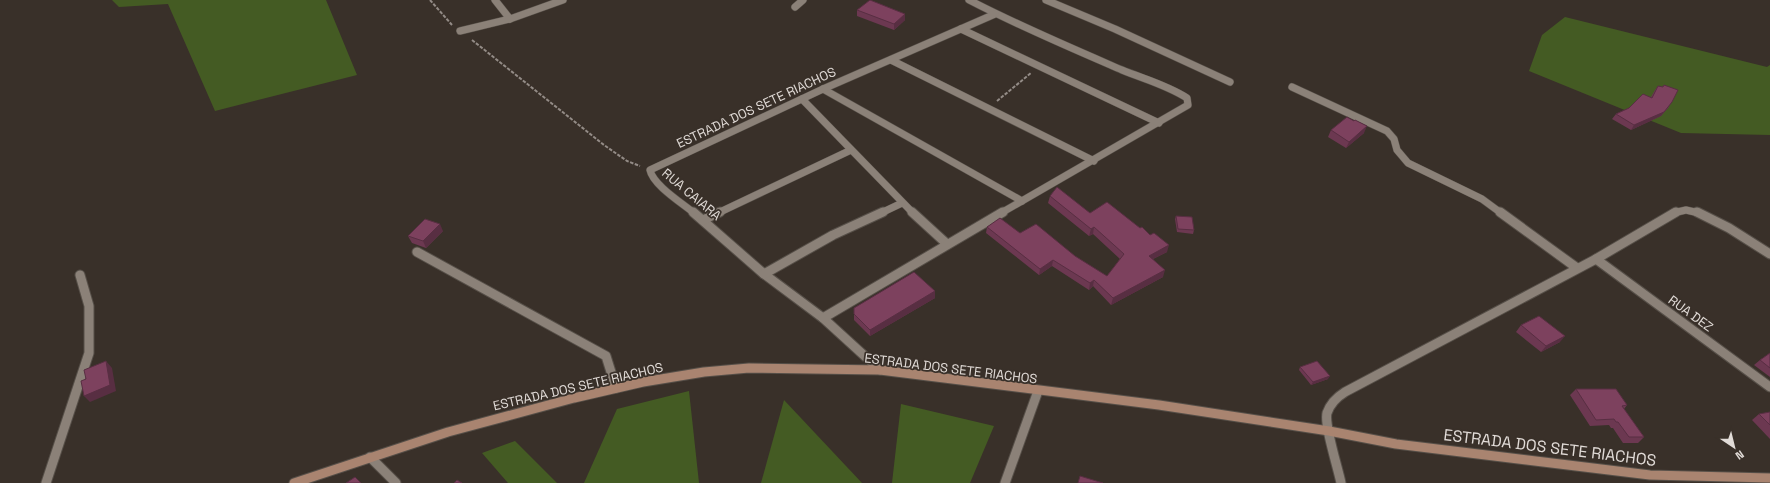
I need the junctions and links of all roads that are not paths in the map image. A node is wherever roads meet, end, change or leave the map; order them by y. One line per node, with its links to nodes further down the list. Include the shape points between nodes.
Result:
1 (495, 0): 8 (street)
2 (563, 0): 8 (street)
3 (803, 0): 6 (street)
4 (969, 0): 7 (street)
5 (1046, 0): 12 (street)
6 (795, 7)
7 (995, 14): 9 (street, ESTRADA DOS SETE RIACHOS); 16 (street, via 1176,91 1186,98 1186,107)
8 (510, 19): 10 (street)
9 (961, 29): 11 (street, ESTRADA DOS SETE RIACHOS); 16 (street)
10 (460, 31)
11 (891, 60): 14 (street, ESTRADA DOS SETE RIACHOS); 18 (street)
12 (1230, 82)
13 (1292, 87): 27 (street, via 1387,132 1408,163 1482,199)
14 (823, 90): 15 (street, ESTRADA DOS SETE RIACHOS); 20 (street)
15 (802, 99): 17 (street); 19 (street, ESTRADA DOS SETE RIACHOS)
16 (1159, 123): 18 (street)
17 (851, 150): 21 (street); 22 (street)
18 (1094, 161): 20 (street)
19 (650, 170): 22 (street, RUA CAIARA, via 656,182)
20 (1022, 201): 23 (street)
21 (902, 203): 23 (street); 29 (street, via 833,236)
22 (703, 220): 29 (street, RUA CAIARA)
23 (947, 244): 30 (street)
24 (417, 252): 33 (street, via 606,356)
25 (1770, 254): 26 (street, via 1713,220 1687,210 1670,214)
26 (1596, 259): 27 (street); 32 (street, RUA DEZ)
27 (1577, 268): 35 (street, via 1345,392 1330,405 1327,412)
28 (80, 274): 38 (street, via 89,306 89,353)
29 (764, 274): 30 (street, RUA CAIARA)
30 (823, 318): 31 (street, RUA CAIARA)
31 (880, 370): 33 (street, ESTRADA DOS SETE RIACHOS, via 749,368 704,372); 34 (street, ESTRADA DOS SETE RIACHOS)
32 (1770, 387)
33 (616, 388): 36 (street, ESTRADA DOS SETE RIACHOS, via 448,432)
34 (1038, 391): 35 (street, ESTRADA DOS SETE RIACHOS, via 1159,405); 41 (street)
35 (1329, 431): 37 (street, ESTRADA DOS SETE RIACHOS, via 1396,444 1650,475); 42 (street)
36 (370, 458): 39 (street, ESTRADA DOS SETE RIACHOS); 40 (street)
37 (1770, 478)
38 (46, 483)
39 (294, 483)
40 (396, 483)
41 (1005, 483)
42 (1341, 483)

